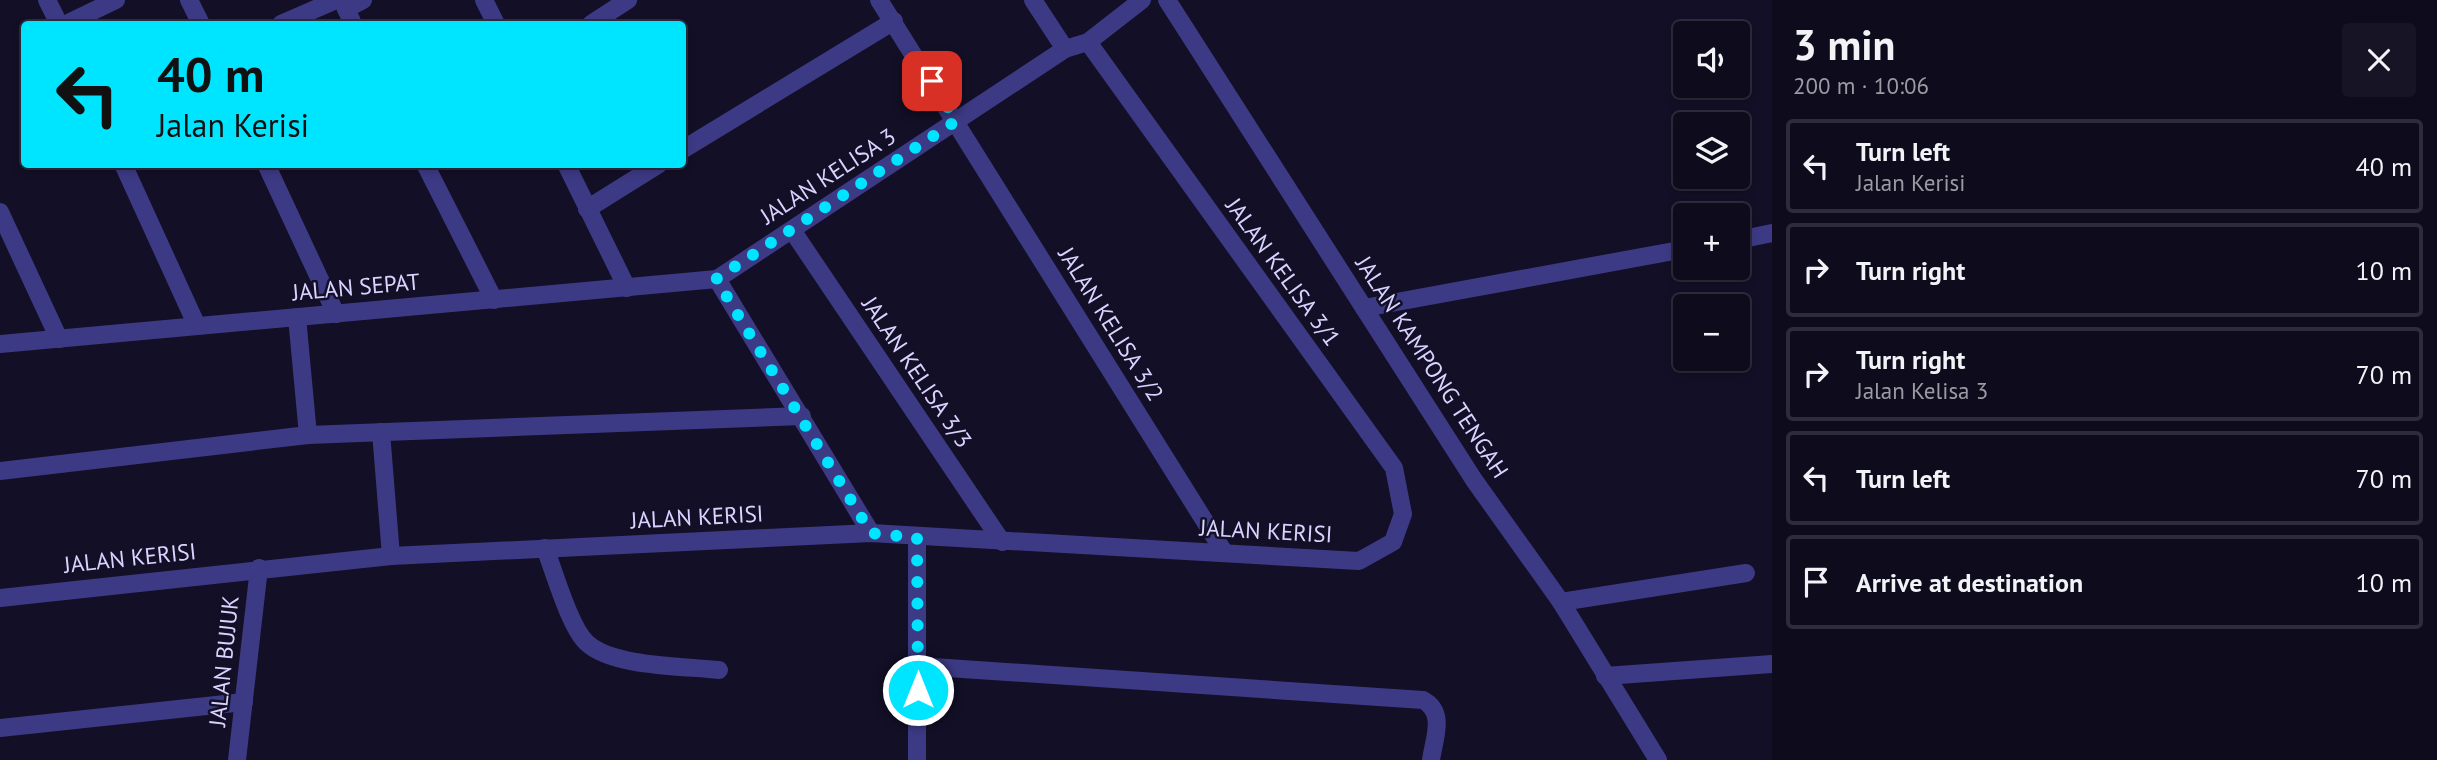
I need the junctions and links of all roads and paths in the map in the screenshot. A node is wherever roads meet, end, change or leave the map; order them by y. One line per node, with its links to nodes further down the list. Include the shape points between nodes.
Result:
1 (47, 0): 13 (street)
2 (116, 0): 14 (street)
3 (189, 0): 15 (street)
4 (363, 0): 12 (street)
5 (484, 0): 17 (street)
6 (628, 0): 18 (street)
7 (879, 0): 19 (street, JALAN KELISA 3/2)
8 (1033, 0): 21 (street)
9 (1124, 0): 21 (street)
10 (1142, 0): 20 (street, JALAN KELISA 3)
11 (1167, 0): 38 (street, JALAN KAMPONG TENGAH)
12 (344, 8): 16 (street)
13 (58, 21)
14 (72, 21)
15 (200, 21)
16 (293, 21)
17 (494, 21)
18 (596, 21)
19 (894, 21): 22 (street, JALAN KELISA 3/2); 23 (street)
20 (1087, 42): 21 (street, JALAN KELISA 3); 51 (street, JALAN KELISA 3/1, via 1394,468 1403,514)
21 (1065, 49): 22 (street, JALAN KELISA 3)
22 (956, 121): 31 (street, JALAN KELISA 3); 53 (street, JALAN KELISA 3/2)
23 (686, 148)
24 (125, 168): 41 (street)
25 (268, 168): 39 (street)
26 (427, 168): 37 (street)
27 (568, 168): 29 (street)
28 (653, 168): 29 (street)
29 (587, 209): 36 (street)
30 (0, 212): 42 (street)
31 (792, 230): 35 (street, JALAN KELISA 3); 50 (street, JALAN KELISA 3/3)
32 (1772, 233): 33 (street)
33 (1750, 238)
34 (1673, 251): 38 (street)
35 (716, 279): 36 (street, JALAN SEPAT); 44 (street)
36 (627, 288): 37 (street, JALAN SEPAT)
37 (494, 300): 39 (street, JALAN SEPAT)
38 (1364, 308): 58 (street, JALAN KAMPONG TENGAH, via 1474,480)
39 (336, 314): 40 (street, JALAN SEPAT)
40 (297, 317): 41 (street, JALAN SEPAT); 46 (street)
41 (197, 326): 42 (street, JALAN SEPAT)
42 (59, 339): 43 (street, JALAN SEPAT)
43 (0, 344)
44 (802, 416): 45 (street); 48 (street)
45 (381, 432): 46 (street); 54 (street)
46 (308, 435): 47 (street)
47 (0, 471)
48 (871, 533): 49 (street, JALAN KERISI); 52 (street, JALAN KERISI)
49 (917, 538): 50 (street, JALAN KERISI); 60 (street)
50 (1002, 542): 53 (street, JALAN KERISI)
51 (1393, 542): 53 (street, JALAN KERISI, via 1359,561)
52 (545, 548): 54 (street, JALAN KERISI); 61 (street, via 586,643 614,658)
53 (1224, 552)
54 (391, 556): 55 (street, JALAN KERISI)
55 (259, 568): 57 (street, JALAN KERISI); 63 (street, JALAN BUJUK)
56 (1746, 573): 58 (street)
57 (0, 598)
58 (1561, 602): 62 (street, JALAN KAMPONG TENGAH)
59 (1772, 664): 62 (street)
60 (918, 666): 66 (street); 67 (street, via 1423,700 1432,704 1438,716)
61 (719, 670)
62 (1605, 676): 68 (street, JALAN KAMPONG TENGAH)
63 (244, 702): 64 (street); 65 (street, JALAN BUJUK)
64 (0, 728)
65 (237, 760)
66 (917, 760)
67 (1431, 760)
68 (1658, 760)

